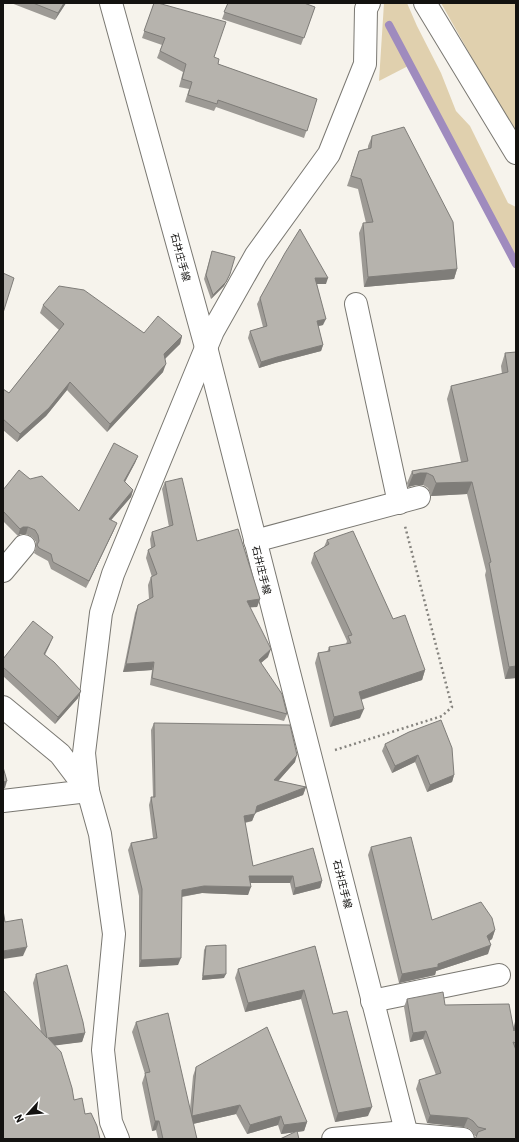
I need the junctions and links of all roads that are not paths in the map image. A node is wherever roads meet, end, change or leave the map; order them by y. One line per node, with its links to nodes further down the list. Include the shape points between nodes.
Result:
1 (111, 3): 6 (street, 石井庄手線)
2 (369, 3): 6 (street, via 366,9 365,64 329,154 256,255)
3 (425, 3): 4 (street)
4 (516, 153)
5 (356, 304): 8 (street)
6 (206, 347): 9 (street, 石井庄手線); 13 (street, via 113,574 101,613 84,753)
7 (420, 497): 8 (street)
8 (399, 503): 9 (street)
9 (255, 541): 16 (street, 石井庄手線)
10 (24, 546): 11 (street)
11 (3, 571)
12 (3, 707): 13 (street, via 60,754)
13 (88, 791): 14 (street); 18 (street, via 100,834 114,934 103,1050 111,1122)
14 (3, 801)
15 (500, 975): 16 (street)
16 (372, 1000): 17 (street, 石井庄手線)
17 (407, 1137): 19 (street, via 394,1133); 20 (street)
18 (118, 1139)
19 (333, 1139)
20 (463, 1139)

